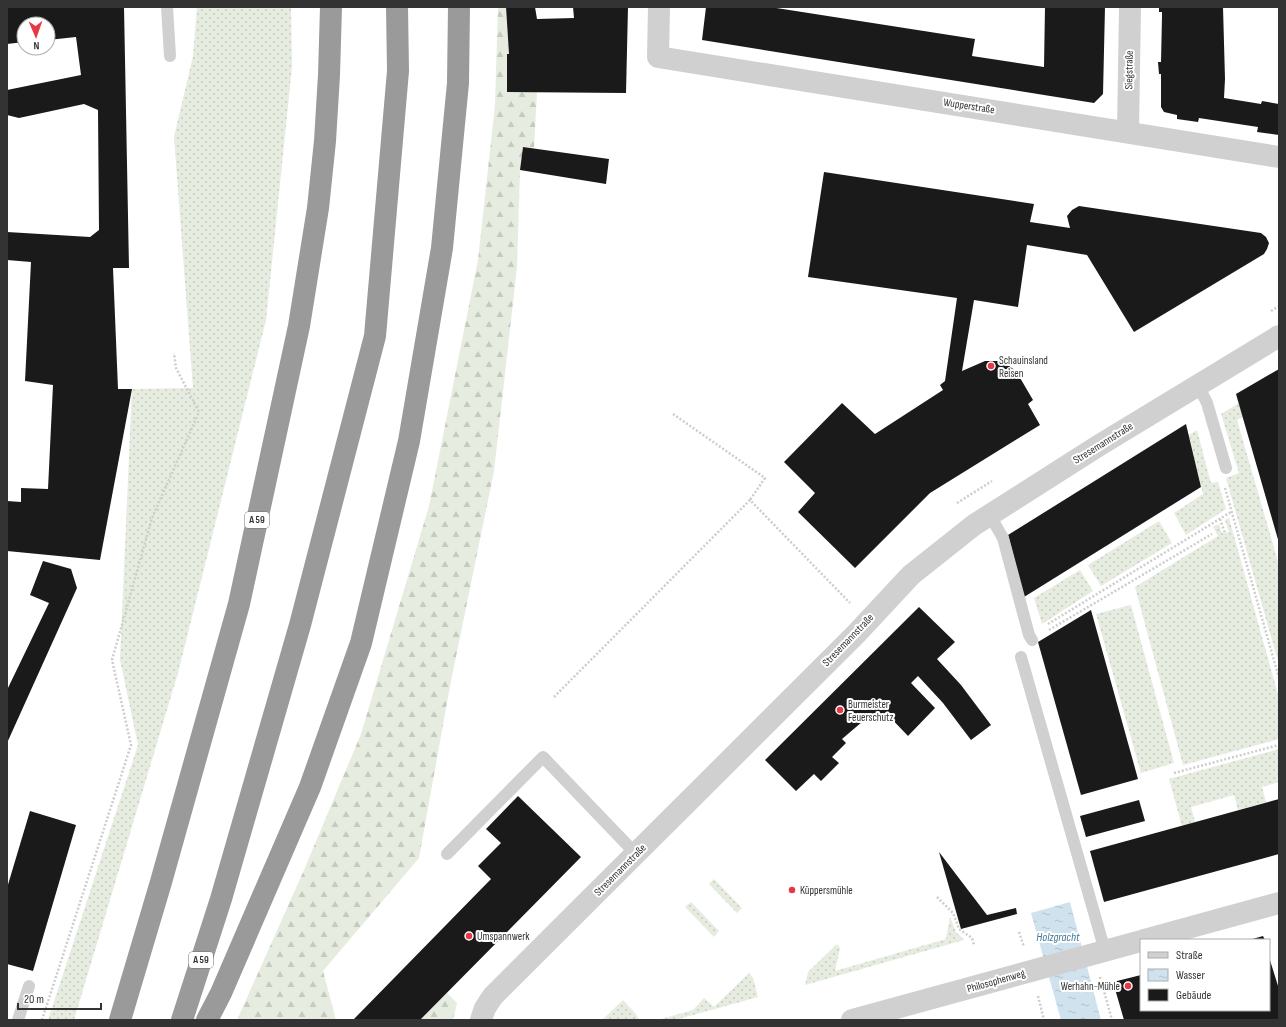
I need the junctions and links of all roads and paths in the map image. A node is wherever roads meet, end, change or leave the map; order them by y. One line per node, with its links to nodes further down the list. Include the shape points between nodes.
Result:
1 (167, 7): 7 (lane)
2 (331, 7): 42 (highway, A 59, via 325,141 318,208 300,326 239,604)
3 (397, 7): 43 (highway, A 59, via 398,71 375,336 300,625 221,899)
4 (459, 7): 44 (highway, via 458,83 442,248 409,441 361,643 310,787)
5 (659, 7): 8 (street, Wupperstraße, via 658,56)
6 (1130, 7): 8 (street, Siegstraße)
7 (170, 56)
8 (1128, 132): 9 (street, Wupperstraße)
9 (1279, 157)
10 (1279, 336): 12 (street, Stresemannstraße)
11 (174, 353): 41 (path, via 176,368 198,412 152,518 112,660 131,745)
12 (1198, 385): 14 (lane, via 1207,403); 18 (street, Stresemannstraße)
13 (673, 414): 16 (path, via 764,478)
14 (1226, 468)
15 (1223, 483): 17 (path)
16 (750, 500): 22 (path); 27 (path)
17 (1232, 512): 19 (path); 26 (path)
18 (990, 514): 24 (lane, via 1003,538); 31 (street, Stresemannstraße, via 911,575)
19 (1220, 519): 20 (path); 23 (path)
20 (1225, 532)
21 (1212, 534): 24 (path)
22 (851, 603)
23 (1053, 621)
24 (1032, 640)
25 (1021, 657): 37 (lane, via 1076,828)
26 (1279, 678)
27 (554, 697)
28 (1279, 745): 29 (path)
29 (1174, 773)
30 (447, 854): 31 (lane, via 543,757)
31 (636, 854): 45 (street, Stresemannstraße, via 493,996)
32 (937, 897): 36 (path, via 953,913 959,929 972,938)
33 (1279, 903): 34 (street)
34 (1148, 939)
35 (1140, 941): 37 (street, Philosophenweg)
36 (974, 945)
37 (1099, 960): 38 (street, Philosophenweg); 48 (path)
38 (1033, 981): 46 (street, Philosophenweg); 47 (path)
39 (29, 986): 40 (lane)
40 (18, 1020)
41 (42, 1020)
42 (120, 1020)
43 (182, 1020)
44 (207, 1020)
45 (481, 1020)
46 (852, 1020)
47 (1044, 1020)
48 (1112, 1020)

